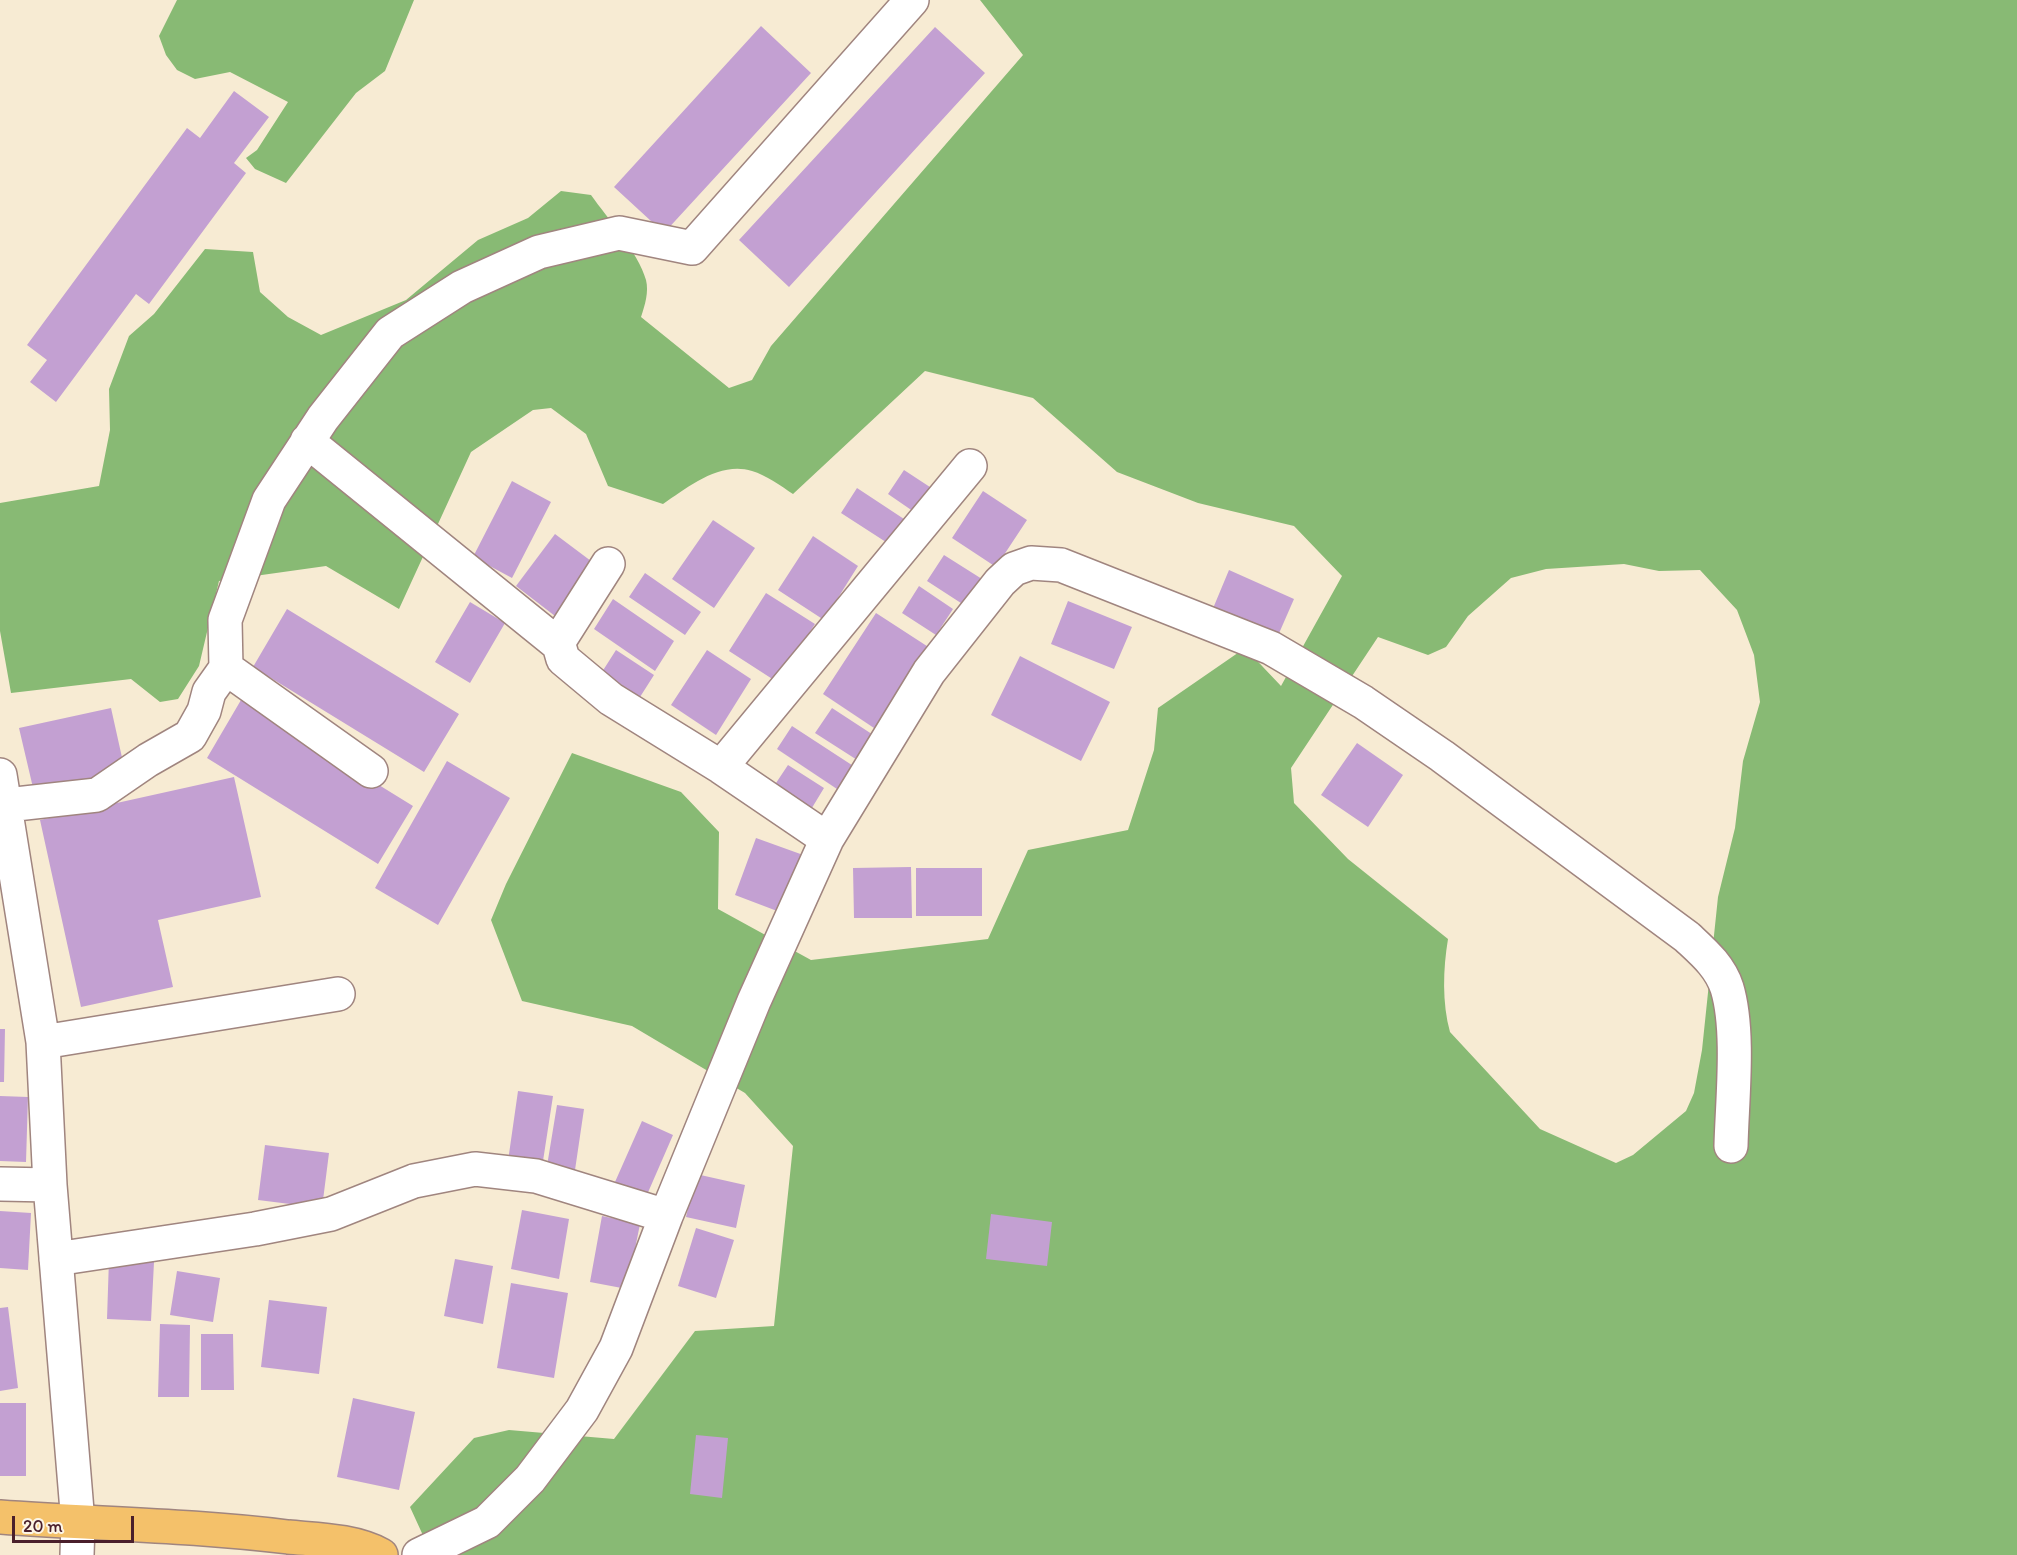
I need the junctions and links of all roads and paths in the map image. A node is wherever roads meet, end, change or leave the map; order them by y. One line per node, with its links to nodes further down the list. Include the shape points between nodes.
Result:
1 (912, 0): 2 (street, via 692,248 619,233 539,252 462,287 390,333)
2 (307, 441): 5 (street); 6 (street, via 269,500 225,621)
3 (970, 465): 7 (street)
4 (608, 564): 5 (street)
5 (559, 645): 7 (street, via 563,659 611,699)
6 (226, 668): 8 (street); 9 (street, via 209,692 190,736 97,795)
7 (721, 767): 10 (street)
8 (371, 771)
9 (3, 790): 11 (street)
10 (827, 839): 14 (street, via 929,672 1000,582 1014,569 1031,563 1061,565 1271,648 1363,702 1687,937 1713,961 1727,988 1733,1036); 17 (street, via 754,1001)
11 (7, 875): 13 (street)
12 (338, 994): 13 (street)
13 (43, 1042): 16 (street)
14 (1731, 1146)
15 (0, 1184): 16 (street)
16 (50, 1185): 18 (street)
17 (666, 1216): 18 (street, via 536,1176 476,1170 414,1181 330,1214); 23 (street, via 616,1348 582,1410 530,1479 487,1522)
18 (56, 1259): 20 (street)
19 (0, 1517): 20 (main road)
20 (78, 1523): 21 (street); 22 (main road, via 210,1527 354,1544)
21 (77, 1555)
22 (381, 1555)
23 (419, 1555)

